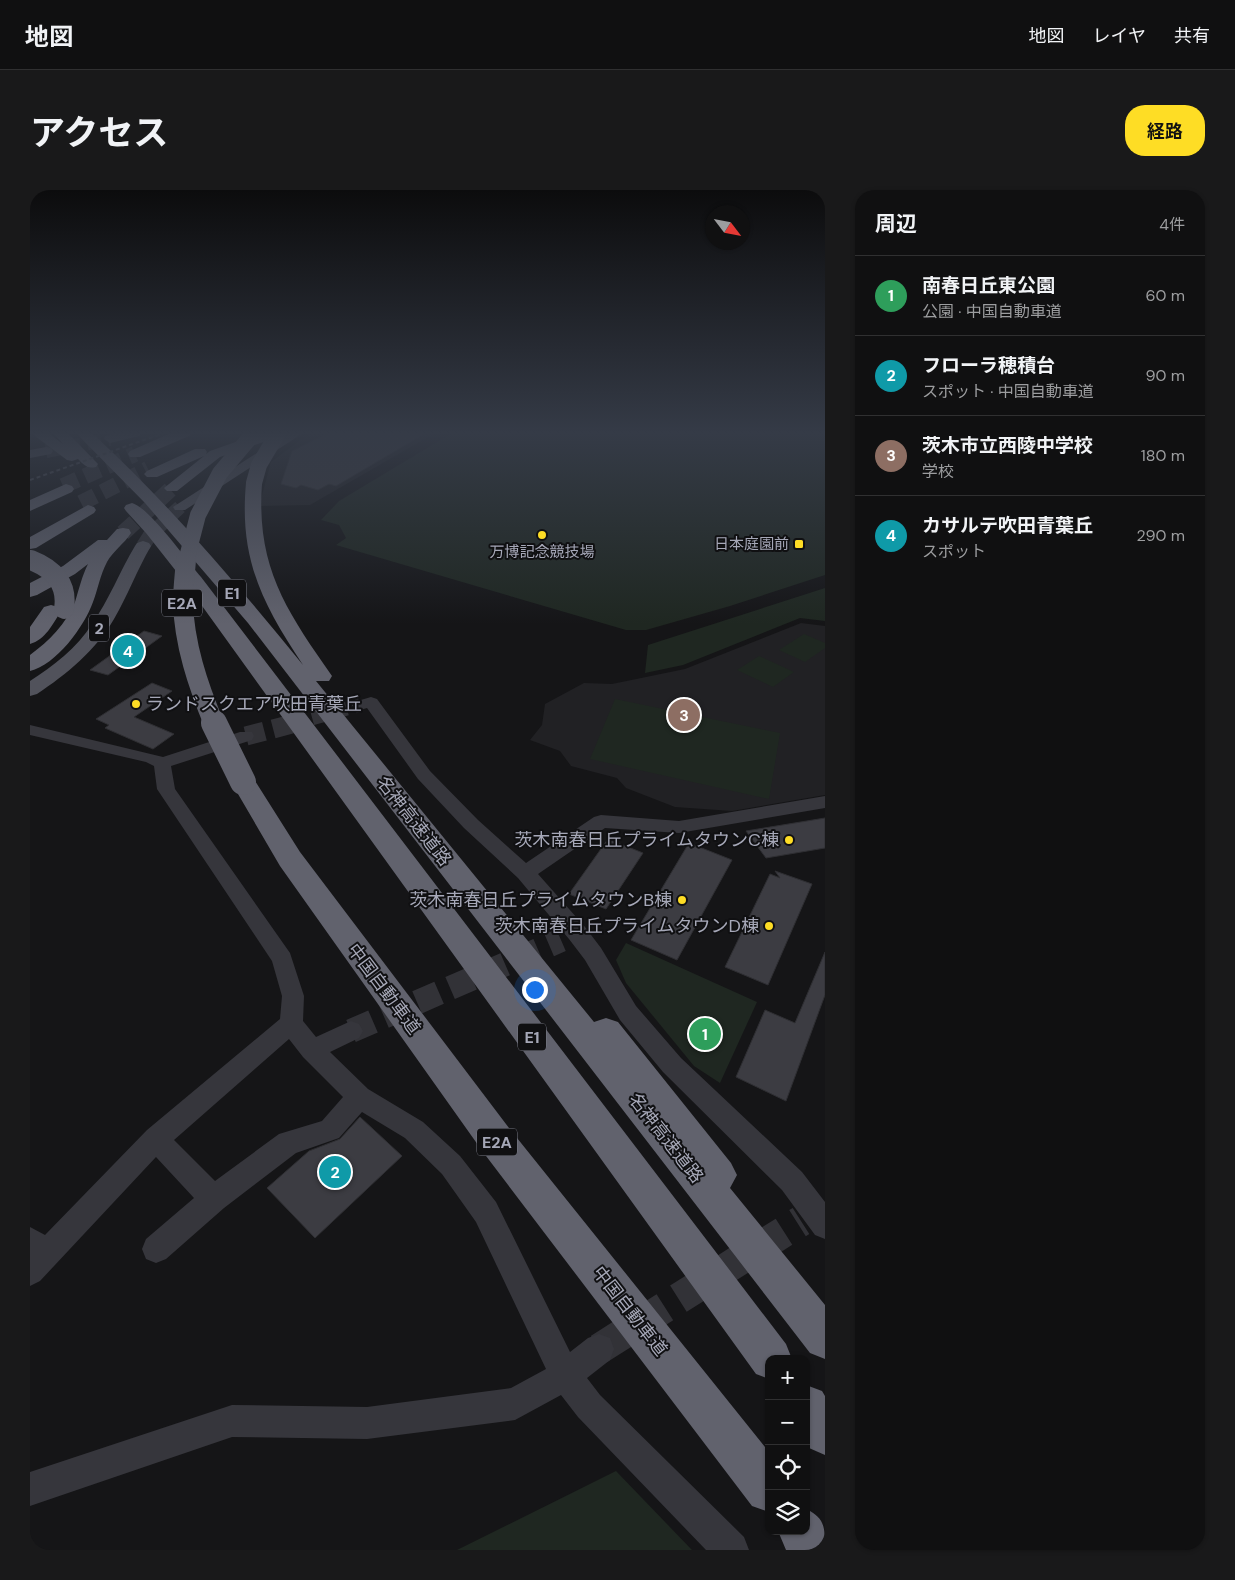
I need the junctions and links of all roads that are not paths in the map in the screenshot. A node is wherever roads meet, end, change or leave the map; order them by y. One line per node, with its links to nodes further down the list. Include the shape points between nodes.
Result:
1 (48, 496): 7 (highway)
2 (121, 496): 38 (highway, 名神高速道路 / E1, via 194,581)
3 (147, 496): 36 (highway, 名神高速道路 / E1, via 255,619)
4 (197, 496): 8 (main road)
5 (207, 496): 42 (highway, 中国自動車道 / E2A, bridge, via 187,545 182,582 184,622 191,657 232,763 295,866 496,1140)
6 (252, 496): 35 (highway, bridge, via 254,546 273,599 289,630 335,696 683,1128)
7 (30, 506)
8 (180, 507)
9 (30, 527): 10 (highway, via 84,507)
10 (30, 544)
11 (142, 546): 19 (main road, 2, via 107,615 90,640 59,670)
12 (30, 559): 15 (highway, bridge, via 59,576 65,590)
13 (30, 566): 15 (highway, via 44,574 52,584)
14 (30, 591): 18 (highway, via 77,564 122,532 98,561 73,623 57,643)
15 (58, 610): 16 (highway); 17 (highway, via 54,626)
16 (30, 638)
17 (30, 648)
18 (30, 666)
19 (30, 690)
20 (360, 705): 25 (street, via 371,702 424,775)
21 (30, 730): 23 (street)
22 (246, 736): 23 (street)
23 (162, 763): 26 (street, via 166,789 282,959 293,996)
24 (825, 802): 25 (street, via 679,827 601,821)
25 (525, 873): 32 (street, via 569,936 593,954 628,1013 672,1065 792,1180)
26 (291, 1023): 28 (street); 30 (street)
27 (351, 1031): 28 (street)
28 (312, 1050): 29 (street)
29 (359, 1097): 31 (street, via 330,1130 288,1143); 39 (street, via 414,1130 451,1165 486,1212)
30 (156, 1139): 31 (street); 34 (street)
31 (214, 1199): 33 (street)
32 (814, 1219)
33 (156, 1249)
34 (35, 1255)
35 (825, 1318)
36 (825, 1338)
37 (599, 1349): 39 (street)
38 (768, 1355)
39 (565, 1375): 43 (street, via 515,1404 367,1423 232,1421); 45 (street, via 589,1406)
40 (810, 1412): 41 (highway)
41 (825, 1432)
42 (765, 1484)
43 (30, 1488)
44 (805, 1535): 46 (highway)
45 (731, 1550)
46 (816, 1550)

